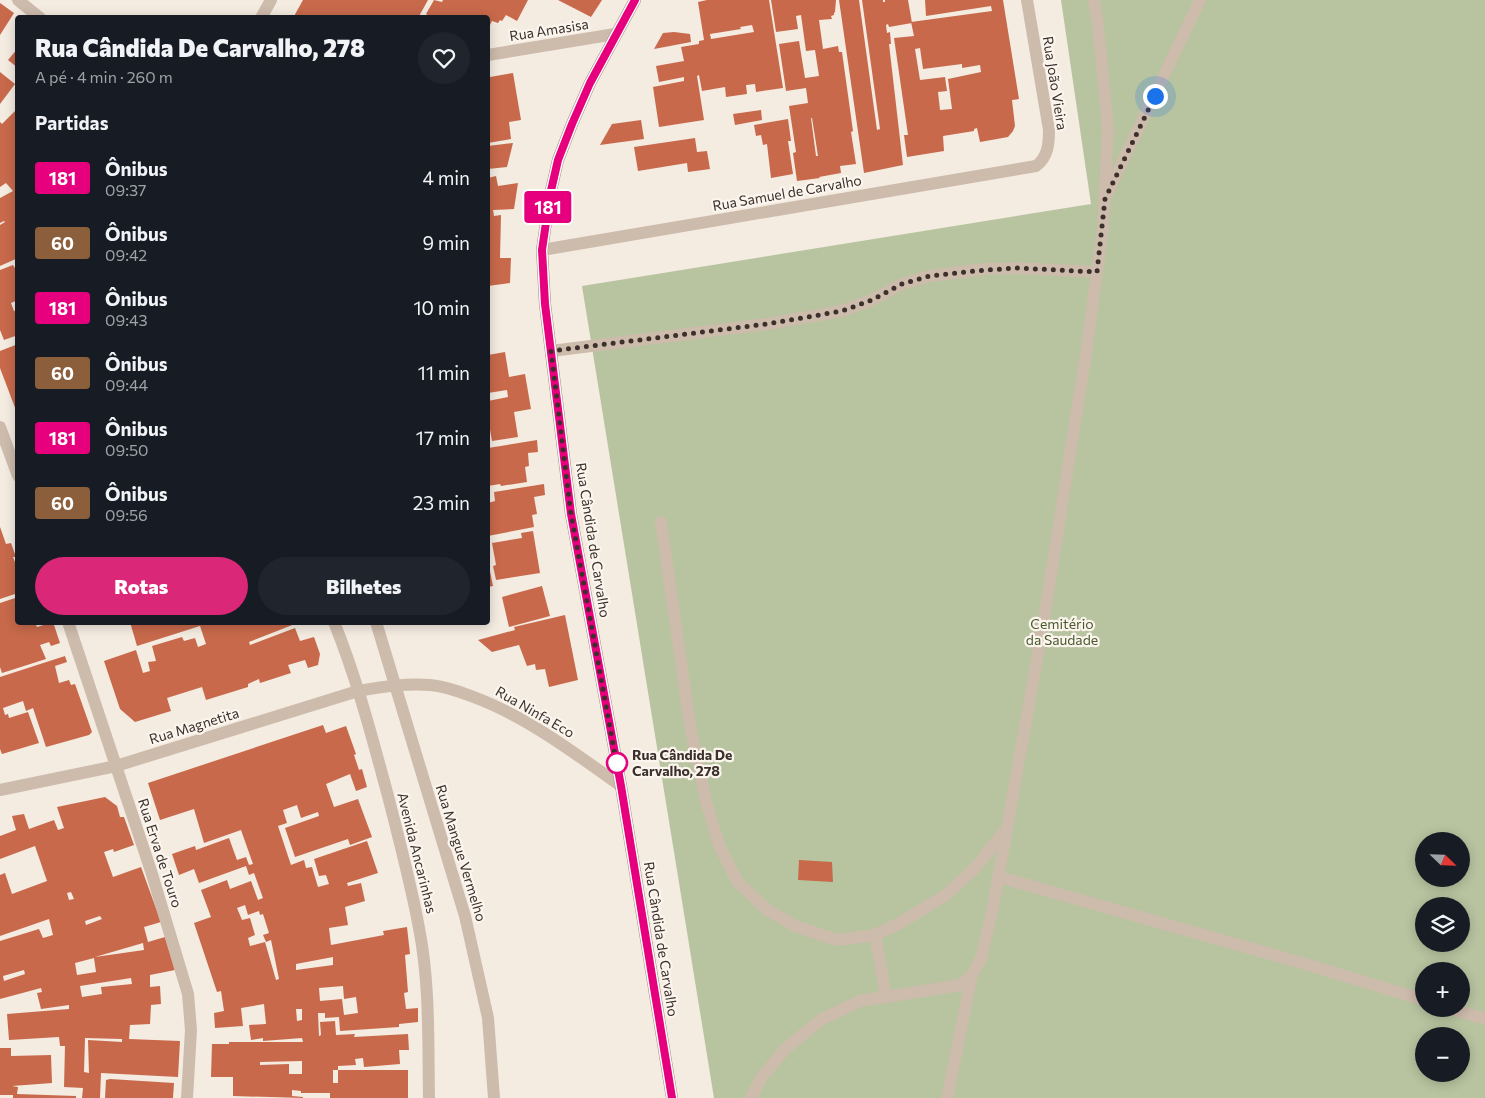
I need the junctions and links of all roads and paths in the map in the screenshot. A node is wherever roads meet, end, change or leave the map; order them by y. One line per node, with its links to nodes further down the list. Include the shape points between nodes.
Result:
1 (18, 0): 7 (street)
2 (271, 0): 8 (street)
3 (635, 0): 9 (street, Rua Cândida de Carvalho)
4 (1026, 0): 11 (street, Rua João Vieira, via 1049,130 1045,156)
5 (1094, 0): 12 (street, via 1108,129)
6 (1200, 0): 12 (street)
7 (36, 15)
8 (263, 15)
9 (615, 34): 10 (street, Rua Amasisa); 13 (street, Rua Cândida de Carvalho, via 558,160)
10 (490, 55)
11 (1036, 166): 13 (street, Rua Samuel de Carvalho)
12 (1105, 199): 14 (street)
13 (542, 250): 15 (street, Rua Cândida de Carvalho)
14 (1097, 272): 15 (street, via 1018,268 930,276 902,284 842,311 767,324); 27 (street, via 1046,606)
15 (551, 351): 25 (street, Rua Cândida de Carvalho, via 571,514)
16 (0, 427): 17 (street)
17 (15, 468)
18 (661, 522): 29 (street, via 696,754 720,845 737,881 766,909 795,926 837,940)
19 (69, 625): 24 (street, Rua Erva de Touro)
20 (335, 625): 23 (street, Avenida Ancarinhas)
21 (377, 625): 22 (street, Rua Mangue Vermelho)
22 (395, 684): 23 (street, Rua Magnetita); 25 (street, Rua Ninfa Eco, via 432,685 489,702 528,722); 37 (street, Rua Mangue Vermelho, via 466,916 488,1018)
23 (358, 691): 24 (street, Rua Magnetita); 36 (street, Avenida Ancarinhas, via 420,929 427,995)
24 (116, 766): 26 (street, Rua Magnetita); 35 (street, Rua Erva de Touro, via 188,994 191,1030)
25 (621, 786): 38 (street, Rua Cândida de Carvalho)
26 (0, 790)
27 (1008, 826): 28 (street); 29 (street, via 975,868 946,895)
28 (999, 877): 30 (street, via 981,959); 32 (street)
29 (875, 935): 31 (street)
30 (972, 975): 31 (street, via 960,985); 40 (street)
31 (886, 997): 39 (street, via 860,1002 822,1019 786,1048 761,1078)
32 (1415, 997)
33 (1470, 1015): 34 (street)
34 (1485, 1019)
35 (187, 1098)
36 (429, 1098)
37 (494, 1098)
38 (672, 1098)
39 (751, 1098)
40 (947, 1098)

